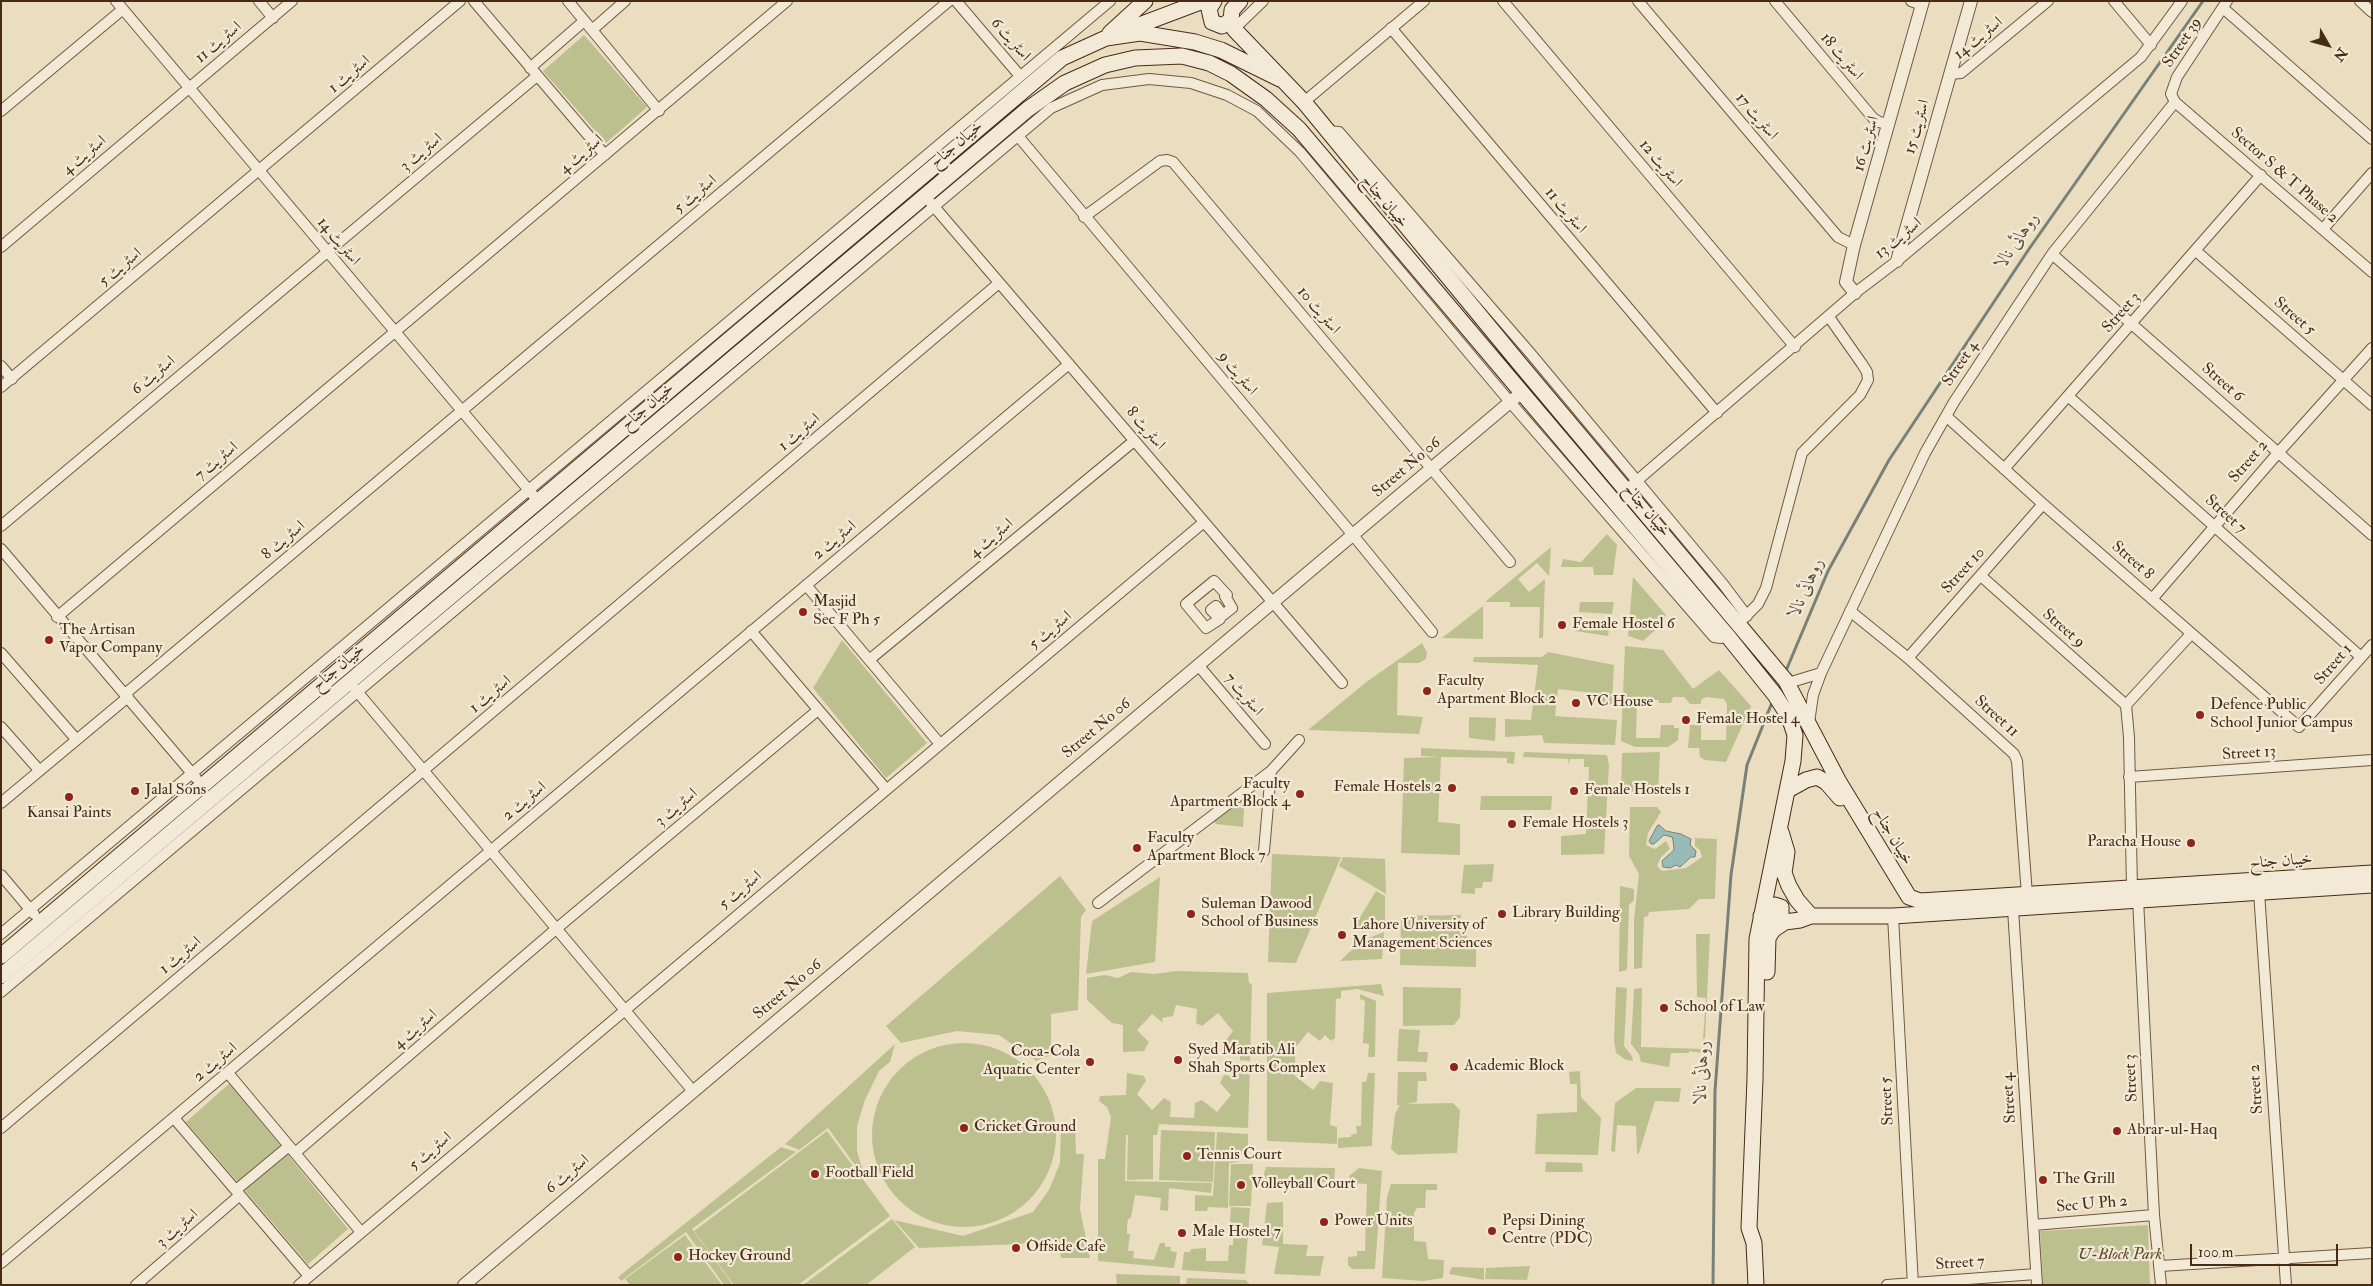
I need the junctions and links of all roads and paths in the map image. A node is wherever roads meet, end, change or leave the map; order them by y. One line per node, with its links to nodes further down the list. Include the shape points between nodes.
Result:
1 (259, 1): 29 (street)
2 (292, 1): 29 (street, اسٹریٹ 11)
3 (460, 1): 52 (street, اسٹریٹ 1)
4 (474, 1): 36 (street)
5 (568, 1): 30 (street)
6 (625, 1): 33 (street)
7 (787, 1): 45 (street, اسٹریٹ 4)
8 (949, 1): 81 (street, اسٹریٹ 5)
9 (956, 1): 39 (street, اسٹریٹ 6)
10 (1145, 1): 34 (main road)
11 (1203, 1): 34 (main road)
12 (1214, 1): 31 (main road, via 1209,9 1212,22 1222,26)
13 (1240, 1): 31 (main road, via 1232,10)
14 (1263, 1): 31 (street)
15 (1424, 1): 32 (street)
16 (1503, 1): 70 (street, اسٹریٹ 12)
17 (1638, 1): 58 (street, اسٹریٹ 17, via 1838,238)
18 (1774, 1): 47 (street, اسٹریٹ 18, via 1872,118)
19 (1971, 1): 37 (street, اسٹریٹ 15)
20 (2048, 1): 37 (street, اسٹریٹ 14, via 1961,73)
21 (2114, 1): 35 (street)
22 (2182, 1): 35 (street, اسٹریٹ 13)
23 (2360, 1): 28 (street)
24 (1919, 2): 47 (street, اسٹریٹ 16)
25 (1103, 3): 39 (street)
26 (2225, 4): 43 (street, Street 39, via 2177,77 2171,94); 49 (street)
27 (120, 5): 41 (street, اسٹریٹ 14); 46 (street)
28 (2372, 12)
29 (273, 18): 41 (street, اسٹریٹ 11)
30 (584, 21): 33 (street); 36 (street)
31 (1233, 25): 40 (main road, خیبان جناح)
32 (1391, 28): 42 (street); 82 (street, اسٹریٹ 11)
33 (592, 30): 45 (street)
34 (1106, 38): 40 (main road, خیبان جناح, via 1140,34 1195,42 1221,50); 89 (main road, خیبان جناح, via 1062,58)
35 (2151, 45): 63 (street, اسٹریٹ 13, via 2141,58)
36 (530, 68): 38 (street)
37 (1950, 74): 63 (street, اسٹریٹ 15)
38 (537, 76): 51 (street); 61 (street, اسٹریٹ 3)
39 (1020, 76): 89 (street)
40 (1280, 80): 42 (main road, خیبان جناح)
41 (189, 89): 52 (street, اسٹریٹ 14); 59 (street, اسٹریٹ 4)
42 (1304, 102): 88 (main road, خیبان جناح)
43 (2175, 102): 54 (street, Sector S & T Phase 2); 62 (street, Street 4)
44 (1047, 103): 48 (street); 50 (street, via 1123,81 1149,79 1191,83 1227,95 1257,112); 50 (main road, خیبان جناح, via 1065,83 1105,65 1135,58 1182,56 1209,63 1244,82 1277,108); 55 (main road, خیبان جناح)
45 (660, 110): 51 (street, اسٹریٹ 4)
46 (1, 111)
47 (1890, 124): 58 (street, اسٹریٹ 16)
48 (1018, 136): 55 (street); 56 (street, اسٹریٹ 9)
49 (2372, 139)
50 (1306, 148): 77 (main road, خیبان جناح); 79 (street)
51 (605, 156): 69 (street, اسٹریٹ 4)
52 (260, 172): 61 (street, اسٹریٹ 14); 74 (street, اسٹریٹ 5)
53 (2372, 173): 57 (street)
54 (2261, 175): 57 (street, Sector S & T Phase 2); 60 (street, Street 3)
55 (929, 202): 65 (street, اسٹریٹ 8); 119 (main road, خیبان جناح)
56 (1084, 218): 86 (street, اسٹریٹ 10, via 1160,161 1173,162); 94 (street, اسٹریٹ 9)
57 (2323, 229): 64 (street, Sector S & T Phase 2)
58 (1854, 246): 66 (street, اسٹریٹ 16, via 1846,282)
59 (1, 247)
60 (2196, 251): 68 (street, Street 3); 75 (street, Street 5)
61 (327, 252): 69 (street, اسٹریٹ 14); 93 (street, اسٹریٹ 6)
62 (2052, 254): 68 (street, Street 6); 83 (street, Street 4)
63 (1897, 261): 66 (street, اسٹریٹ 13)
64 (2372, 272)
65 (998, 283): 72 (street, اسٹریٹ 8); 133 (street, اسٹریٹ 1)
66 (1855, 293): 67 (street, اسٹریٹ 13)
67 (1829, 317): 70 (street, اسٹریٹ 13); 105 (street, via 1867,372 1868,380 1860,395 1802,452 1766,588 1758,604)
68 (2132, 324): 78 (street, Street 3); 85 (street, Street 6)
69 (395, 331): 81 (street, اسٹریٹ 14); 104 (street, اسٹریٹ 7)
70 (1794, 347): 82 (street, اسٹریٹ 13)
71 (2372, 348): 75 (street, Street 2)
72 (1069, 364): 84 (street, اسٹریٹ 8); 99 (street, اسٹریٹ 2)
73 (1, 366): 74 (street)
74 (12, 379): 76 (street, اسٹریٹ 5)
75 (2344, 380): 80 (street, Street 5); 85 (street, Street 2)
76 (1, 387)
77 (1522, 392): 79 (street, Street No 06); 108 (main road, خیبان جناح)
78 (2068, 396): 87 (street, Street 3); 92 (street, Street 7)
79 (1510, 402): 86 (street, Street No 06); 108 (street, via 1714,637 1721,638)
80 (2372, 405)
81 (462, 411): 89 (street, اسٹریٹ 14); 120 (street, اسٹریٹ 8)
82 (1716, 413): 88 (street, اسٹریٹ 13)
83 (1946, 416): 87 (street, Street 8); 103 (street, Street 4, via 1925,452)
84 (1134, 440): 91 (street, اسٹریٹ 8); 114 (street, اسٹریٹ 4)
85 (2278, 452): 92 (street, Street 2); 95 (street, Street 6)
86 (1432, 469): 94 (street, Street No 06); 97 (street, اسٹریٹ 10)
87 (2004, 469): 90 (street, Street 8)
88 (1631, 486): 105 (main road, خیبان جناح)
89 (534, 496): 135 (main road, خیبان جناح)
90 (2043, 504): 98 (street, Street 10); 100 (street, Street 8)
91 (1204, 522): 101 (street, اسٹریٹ 8); 128 (street, اسٹریٹ 5)
92 (2214, 525): 100 (street, Street 2); 112 (street, Street 7)
93 (1, 526)
94 (1353, 535): 101 (street, Street No 06); 107 (street, اسٹریٹ 9)
95 (2372, 535)
96 (1, 549): 104 (street)
97 (1510, 562)
98 (1980, 576): 113 (street, Street 10); 121 (street, Street 9)
99 (806, 584): 106 (street, اسٹریٹ 2); 114 (street)
100 (2152, 599): 109 (street, Street 8)
101 (1272, 603): 115 (street, Street No 06); 118 (street, اسٹریٹ 8)
102 (1232, 608): 102 (street, via 1223,615 1216,606 1211,610 1220,619 1206,628 1186,604 1214,581 1227,595)
103 (1850, 611): 113 (street, Street 11); 116 (street, Street 4)
104 (58, 617): 120 (street)
105 (1742, 620): 117 (main road, خیبان جناح)
106 (751, 632): 122 (street); 141 (street, اسٹریٹ 2)
107 (1432, 632)
108 (1726, 634): 137 (main road, خیبان جناح, via 1789,717 1795,735 1795,749)
109 (2191, 634): 121 (street); 124 (street, Street 8)
110 (2372, 645): 112 (street, Street 1)
111 (1, 653): 126 (street)
112 (2361, 657): 124 (street, Street 1)
113 (1908, 658): 148 (street, Street 11, via 2014,754)
114 (869, 660): 128 (street)
115 (1198, 665): 129 (street, اسٹریٹ 7); 164 (street, Street No 06)
116 (1821, 673): 117 (street); 123 (street, Street 4, via 1813,695)
117 (1787, 682): 123 (main road, خیبان جناح)
118 (1342, 683)
119 (354, 688): 133 (street); 160 (main road, خیبان جناح); 161 (street)
120 (126, 696): 126 (street, اسٹریٹ 8); 135 (street)
121 (2126, 705): 134 (street)
122 (818, 710): 136 (street); 156 (street, اسٹریٹ 3)
123 (1809, 723): 139 (main road, خیبان جناح)
124 (2299, 726)
125 (1, 727): 131 (street)
126 (76, 739): 131 (street, اسٹریٹ 8)
127 (1299, 740): 132 (street)
128 (940, 744): 136 (street, اسٹریٹ 5)
129 (1266, 744)
130 (2372, 760): 134 (street, Street 13)
131 (39, 770): 138 (street, اسٹریٹ 8)
132 (1271, 771): 142 (street); 149 (street)
133 (423, 772): 141 (street); 166 (street, اسٹریٹ 1)
134 (2129, 778): 147 (street)
135 (197, 779): 151 (street); 155 (main road, خیبان جناح)
136 (886, 789): 162 (street, اسٹریٹ 5)
137 (1788, 790): 139 (main road, via 1817,777); 140 (main road, خیبان جناح)
138 (1, 803)
139 (1856, 812): 148 (main road, خیبان جناح, via 1905,894 1915,900)
140 (1780, 831): 152 (main road, خیبان جناح); 153 (main road, via 1787,852 1784,873 1788,886)
141 (490, 851): 156 (street); 163 (street, اسٹریٹ 2)
142 (1264, 851)
143 (2372, 873): 147 (main road, خیبان جناح)
144 (1, 874): 151 (street)
145 (2372, 885): 146 (main road, خیبان جناح)
146 (2259, 892): 147 (main road, خیبان جناح); 174 (street, Street 2)
147 (2135, 894): 148 (main road, خیبان جناح); 150 (main road, خیبان جناح); 169 (street, Street 3)
148 (2027, 895)
149 (1098, 903)
150 (2013, 909): 154 (main road, خیبان جناح); 170 (street, Street 4)
151 (30, 910): 155 (street); 157 (street)
152 (1761, 916): 158 (main road, via 1775,905 1782,909 1770,927); 172 (main road, خیبان جناح, via 1757,939 1749,1228)
153 (1812, 916): 154 (main road, خیبان جناح); 158 (main road, خیبان جناح, via 1781,924)
154 (1893, 916): 179 (street, Street 5)
155 (41, 922): 159 (main road, خیبان جناح)
156 (556, 929): 162 (street); 167 (street, اسٹریٹ 4)
157 (1, 934)
158 (1768, 938): 172 (main road, via 1759,1227)
159 (1, 956)
160 (1, 976)
161 (1, 992)
162 (623, 1009): 164 (street); 171 (street, اسٹریٹ 5)
163 (228, 1073): 165 (street, اسٹریٹ 2); 167 (street)
164 (692, 1090): 182 (street, اسٹریٹ 6)
165 (174, 1118): 168 (street); 175 (street, اسٹریٹ 2)
166 (1, 1128)
167 (292, 1150): 168 (street, اسٹریٹ 4); 171 (street)
168 (238, 1193): 178 (street); 180 (street, اسٹریٹ 3)
169 (2154, 1215): 170 (street, Sec U Ph 2); 176 (street, Street 3)
170 (2033, 1225): 177 (street, Street 4)
171 (361, 1232): 178 (street, اسٹریٹ 5)
172 (1754, 1243): 183 (main road)
173 (2372, 1253): 174 (street)
174 (2284, 1258): 176 (street); 187 (street, Street 2)
175 (1, 1263)
176 (2160, 1266): 186 (street, Street 3)
177 (2036, 1274): 179 (street, Street 7); 185 (street, Street 4)
178 (309, 1276): 181 (street, اسٹریٹ 5)
179 (1913, 1283): 184 (street, Street 7)
180 (136, 1285)
181 (299, 1285)
182 (464, 1285)
183 (1756, 1285)
184 (1887, 1285)
185 (2037, 1285)
186 (2161, 1285)
187 (2286, 1285)

